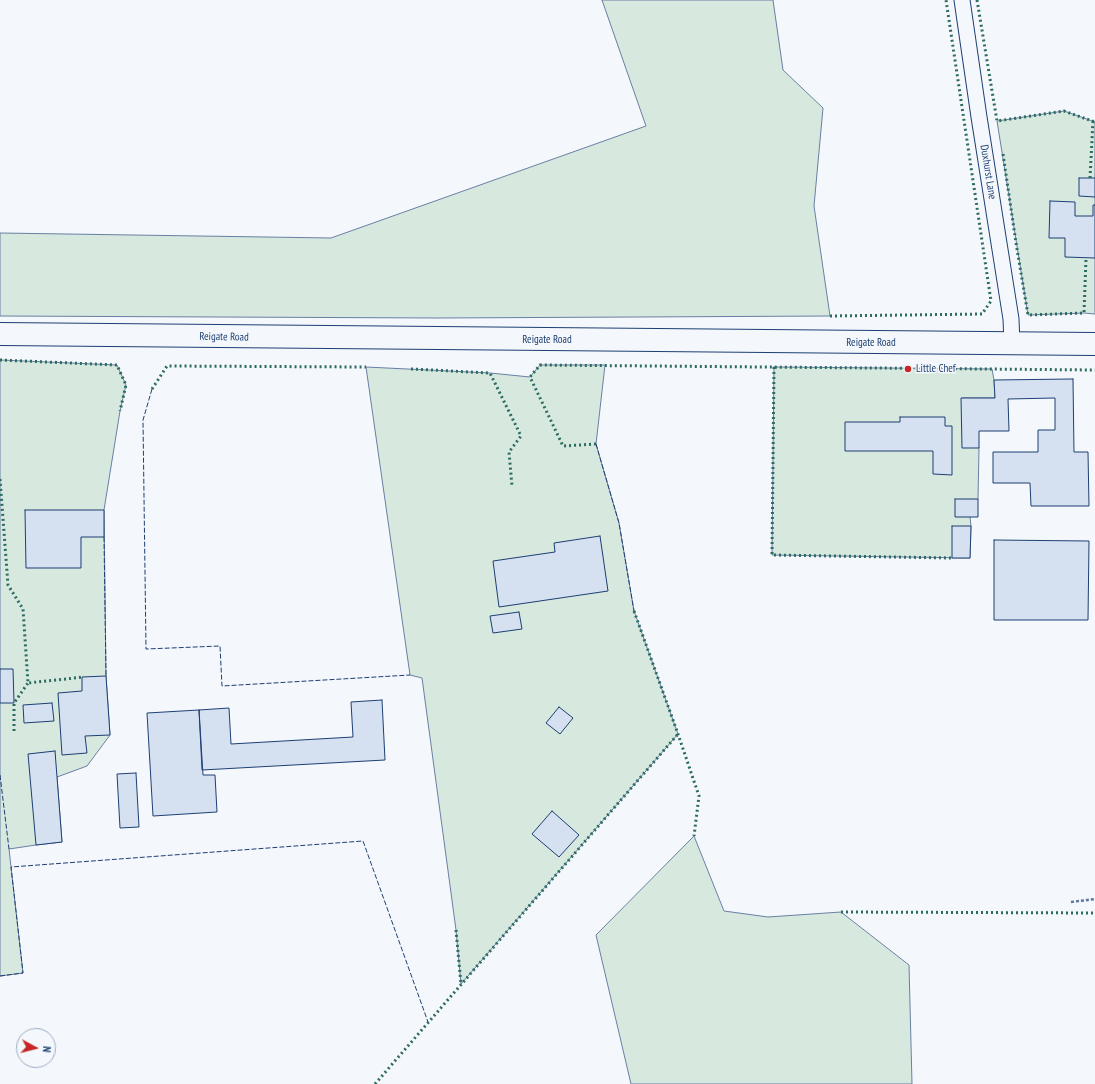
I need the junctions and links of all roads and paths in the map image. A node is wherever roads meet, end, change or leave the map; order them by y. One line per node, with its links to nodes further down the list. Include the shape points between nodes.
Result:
1 (962, 0): 3 (lane, Duxhurst Lane, via 1010,312)
2 (0, 334): 3 (main road, Reigate Road)
3 (1012, 344): 4 (main road, Reigate Road)
4 (1095, 344)
5 (1095, 899): 6 (path)
6 (1070, 902)

